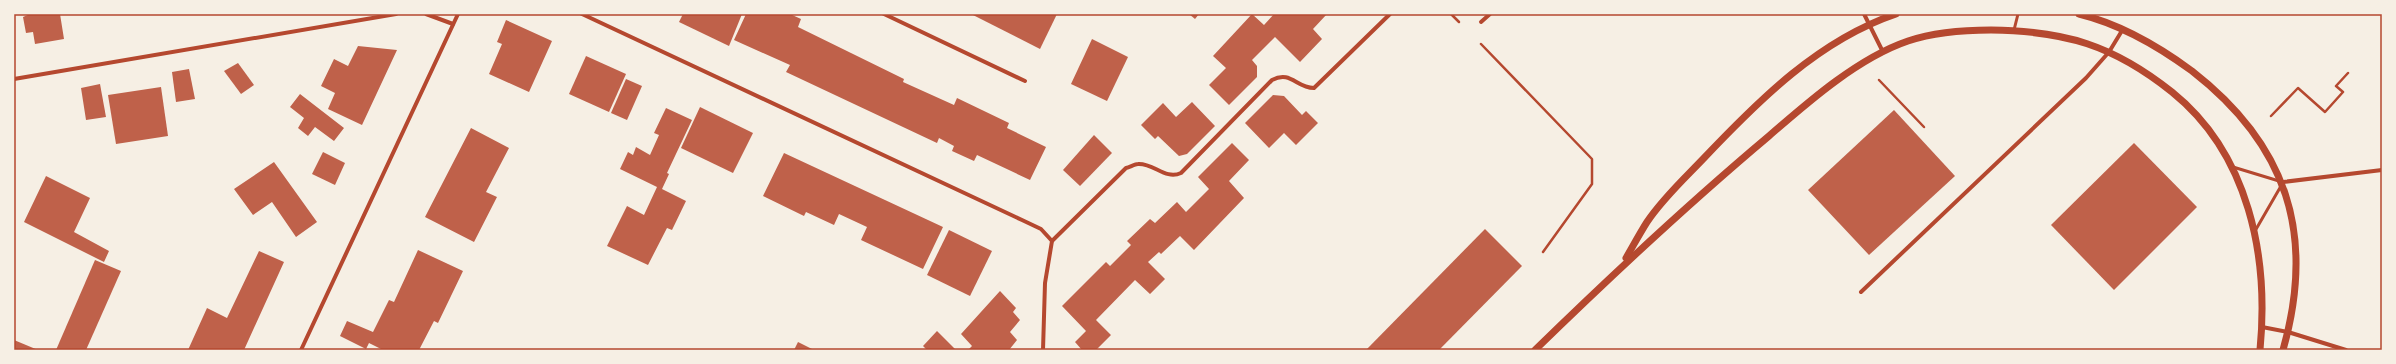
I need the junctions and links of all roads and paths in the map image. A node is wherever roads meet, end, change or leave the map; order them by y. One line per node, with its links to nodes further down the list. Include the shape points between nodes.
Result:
1 (396, 14): 24 (street)
2 (426, 14): 15 (street)
3 (458, 14): 15 (street)
4 (582, 14): 32 (street, via 1041,229)
5 (884, 14): 25 (street)
6 (1390, 14): 32 (street, via 1314,88 1305,88 1290,78 1280,76 1272,80 1181,173 1169,175 1138,164 1126,168)
7 (1451, 14): 14 (path)
8 (1490, 14): 13 (street)
9 (1864, 14): 16 (street)
10 (1896, 14): 16 (street)
11 (2018, 14): 18 (lane)
12 (2079, 14): 17 (street)
13 (1481, 22)
14 (1460, 23)
15 (453, 24): 38 (street)
16 (1869, 25): 20 (street); 34 (street, via 1826,48 1748,114 1678,185 1648,221)
17 (2123, 29): 21 (street); 30 (street, via 2182,64 2228,102 2254,133)
18 (2014, 30): 20 (street, via 1932,34 1907,41); 21 (street, via 2069,38)
19 (1475, 38): 33 (path, via 1592,159 1592,184)
20 (1883, 52): 22 (street)
21 (2109, 52): 28 (street, via 2138,67 2184,101 2219,143); 35 (street, via 2086,78)
22 (1864, 64): 27 (path); 34 (street, via 1793,115)
23 (2348, 73): 26 (path, via 2336,86 2343,92 2325,112 2298,88)
24 (14, 79)
25 (1025, 81)
26 (2282, 105)
27 (1924, 128)
28 (2233, 167): 30 (lane); 31 (street, via 2249,210)
29 (2382, 170): 30 (street)
30 (2283, 182): 31 (lane); 37 (street, via 2294,231 2297,260 2295,296)
31 (2254, 233): 36 (street, via 2260,259)
32 (1052, 241): 39 (street, via 1045,283)
33 (1543, 252)
34 (1623, 264): 40 (street)
35 (1861, 292)
36 (2262, 327): 37 (street); 41 (street)
37 (2288, 332): 42 (street); 43 (street)
38 (301, 350)
39 (1043, 350)
40 (1535, 350)
41 (2260, 350)
42 (2283, 350)
43 (2346, 350)

